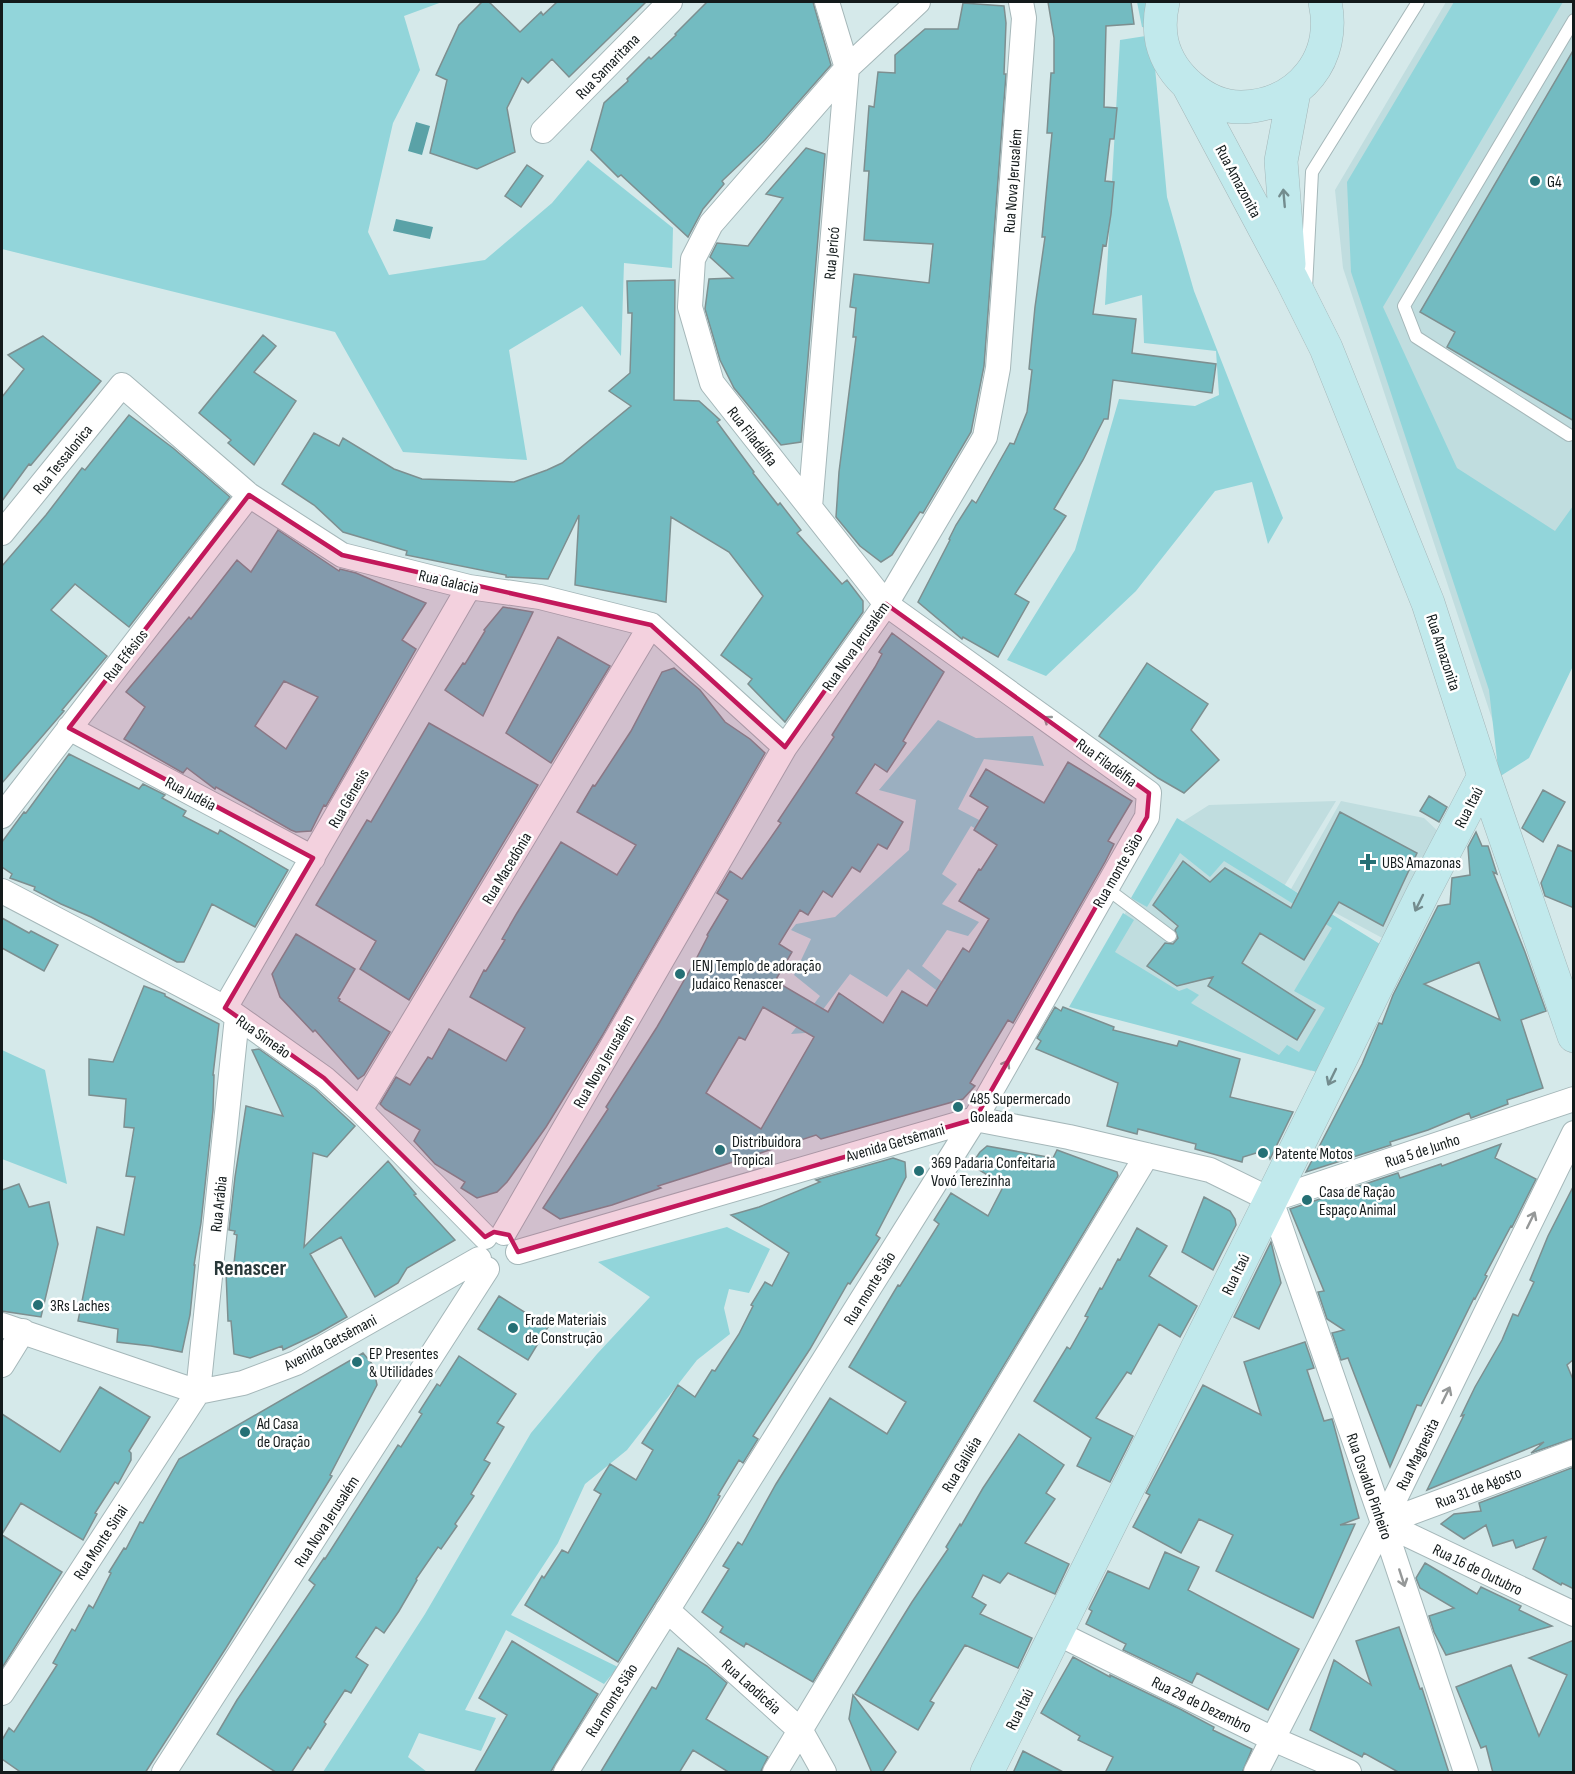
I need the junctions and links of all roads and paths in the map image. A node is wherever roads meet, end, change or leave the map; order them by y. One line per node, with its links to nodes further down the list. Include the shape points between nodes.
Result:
1 (670, 2): 12 (street, Rua Samaritana)
2 (827, 2): 9 (street, Rua Jericó)
3 (918, 2): 9 (street, Rua Filadélfia)
4 (1021, 2): 20 (street, Rua Nova Jerusalém, via 1024,18 998,368 985,437)
5 (1418, 2): 13 (lane, via 1312,172)
6 (1160, 7): 10 (street, Rua Amazonita, via 1162,43 1172,66)
7 (1330, 7): 11 (street, Rua Amazonita, via 1326,46 1314,72)
8 (1574, 20): 15 (lane, via 1404,306 1416,338)
9 (847, 68): 17 (street, Rua Jericó); 17 (street, Rua Filadélfia, via 711,224 693,258 690,307 712,383)
10 (1188, 85): 11 (street, Rua Amazonita, via 1212,101 1240,107 1268,104); 13 (street, Rua Amazonita)
11 (1294, 92): 13 (street, Rua Amazonita, one-way to 11, via 1281,161)
12 (543, 131)
13 (1298, 292): 24 (street, Rua Amazonita, via 1326,348 1428,603)
14 (122, 385): 16 (street, Rua Galacia); 18 (street, Rua Tessalonica)
15 (1569, 435)
16 (249, 495): 19 (street, Rua Galacia, via 342,555); 22 (street, Rua Efésios)
17 (810, 507): 20 (street, Rua Filadélfia)
18 (2, 532)
19 (469, 587): 21 (street, Rua Galacia, via 540,597); 27 (street, Rua Gênesis)
20 (886, 604): 23 (street, Rua Nova Jerusalém); 25 (street, Rua Filadélfia, one-way to 20)
21 (651, 625): 23 (street, Rua Galacia); 34 (street, Rua Macedônia)
22 (69, 728): 26 (street, Rua Efésios); 27 (street, Rua Judéia)
23 (785, 747): 39 (street, Rua Nova Jerusalém)
24 (1484, 776): 32 (street, Rua Amazonita); 38 (street, Rua Itaú, one-way to 38)
25 (1149, 793): 28 (street, Rua monte Sião, via 1147,817)
26 (2, 816)
27 (313, 858): 31 (street, Rua Gênesis)
28 (1106, 888): 30 (lane); 35 (street, Rua monte Sião, one-way to 28)
29 (2, 891): 31 (street, Rua Simeão)
30 (1170, 936)
31 (231, 1013): 34 (street, Rua Simeão, via 324,1078); 43 (street, Rua Arábia)
32 (1574, 1036)
33 (1574, 1099): 38 (street, Rua 5 de Junho)
34 (360, 1110): 39 (street, Rua Simeão)
35 (975, 1119): 37 (street, Avenida Getsêmani); 40 (street, Avenida Getsêmani); 46 (street, Rua monte Sião)
36 (1574, 1133): 45 (street, Rua Magnesita, one-way to 36)
37 (1147, 1155): 38 (street, Avenida Getsêmani, via 1210,1170); 50 (street, Rua Galiléia)
38 (1271, 1200): 45 (street, Rua Osvaldo Pinheiro); 48 (street, Rua Itaú)
39 (489, 1249): 40 (street, Rua Simeão, via 515,1240); 40 (street, via 503,1271 515,1262); 43 (street, Avenida Getsêmani, via 296,1363 243,1383); 52 (street, Rua Nova Jerusalém)
40 (518, 1252)
41 (12, 1328): 42 (street); 43 (street)
42 (2, 1365)
43 (198, 1392): 49 (street, Rua Monte Sinai)
44 (1574, 1452): 45 (street, Rua 31 de Agosto)
45 (1383, 1523): 47 (street, Rua 16 de Outubro); 51 (street, Rua Magnesita); 59 (street, Rua Osvaldo Pinheiro, one-way to 59)
46 (667, 1610): 50 (street, Rua Laodicéia); 53 (street, Rua monte Sião)
47 (1574, 1614)
48 (1057, 1633): 51 (street, Rua 29 de Dezembro); 56 (street, Rua Itaú)
49 (2, 1693)
50 (801, 1731): 54 (street, Rua Galiléia); 55 (street, Rua Laodicéia)
51 (1273, 1739): 57 (street, Rua Magnesita); 58 (street, Rua 29 de Dezembro)
52 (164, 1773)
53 (566, 1773)
54 (775, 1773)
55 (824, 1773)
56 (987, 1773)
57 (1256, 1773)
58 (1349, 1773)
59 (1466, 1773)

